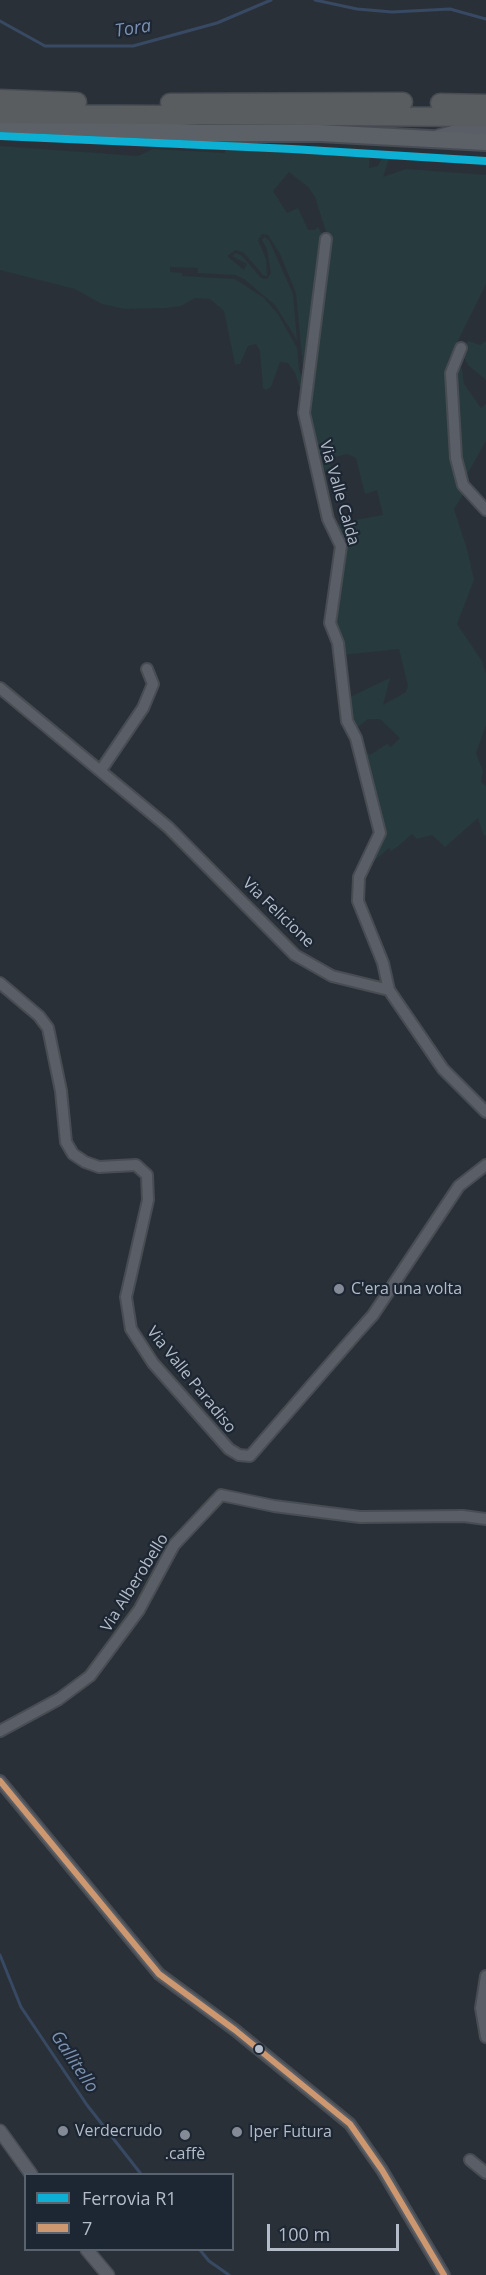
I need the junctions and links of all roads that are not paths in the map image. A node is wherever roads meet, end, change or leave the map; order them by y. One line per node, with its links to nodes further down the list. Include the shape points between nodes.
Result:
1 (0, 101): 2 (highway)
2 (486, 104)
3 (0, 114): 4 (highway)
4 (486, 117)
5 (0, 124): 7 (main road)
6 (486, 131): 7 (street, via 456,131)
7 (429, 140): 8 (main road)
8 (486, 142)
9 (326, 239): 16 (street, Via Valle Calda, via 304,413 328,519 341,546 330,623 338,643 347,721 356,738 380,833 359,877 358,901 383,963)
10 (461, 348): 11 (street, via 451,373 456,458 463,485)
11 (486, 510)
12 (147, 669): 14 (street, via 153,684 143,708)
13 (0, 688): 14 (street, Via Felicione)
14 (101, 770): 16 (street, Via Felicione, via 177,835 295,955 332,976)
15 (0, 983): 18 (street, Via Valle Paradiso, via 48,1028 61,1091 66,1142 74,1154 99,1167 136,1165 147,1175 148,1200 126,1297 131,1329 153,1363 228,1449 239,1455 250,1456 373,1315 459,1185)
16 (389, 990): 17 (street, via 443,1069)
17 (486, 1112)
18 (486, 1166)
19 (486, 1519): 20 (street, Via Alberobello, via 360,1517 221,1495 174,1545 139,1610 90,1676 59,1699)
20 (0, 1731)
21 (0, 1781): 30 (street, via 159,1974 350,2124)
22 (486, 1976): 23 (street, via 481,2008)
23 (486, 2037)
24 (0, 2131): 26 (street)
25 (470, 2160): 27 (street)
26 (30, 2173)
27 (486, 2173)
28 (88, 2251): 29 (street)
29 (108, 2275)
30 (444, 2275)

